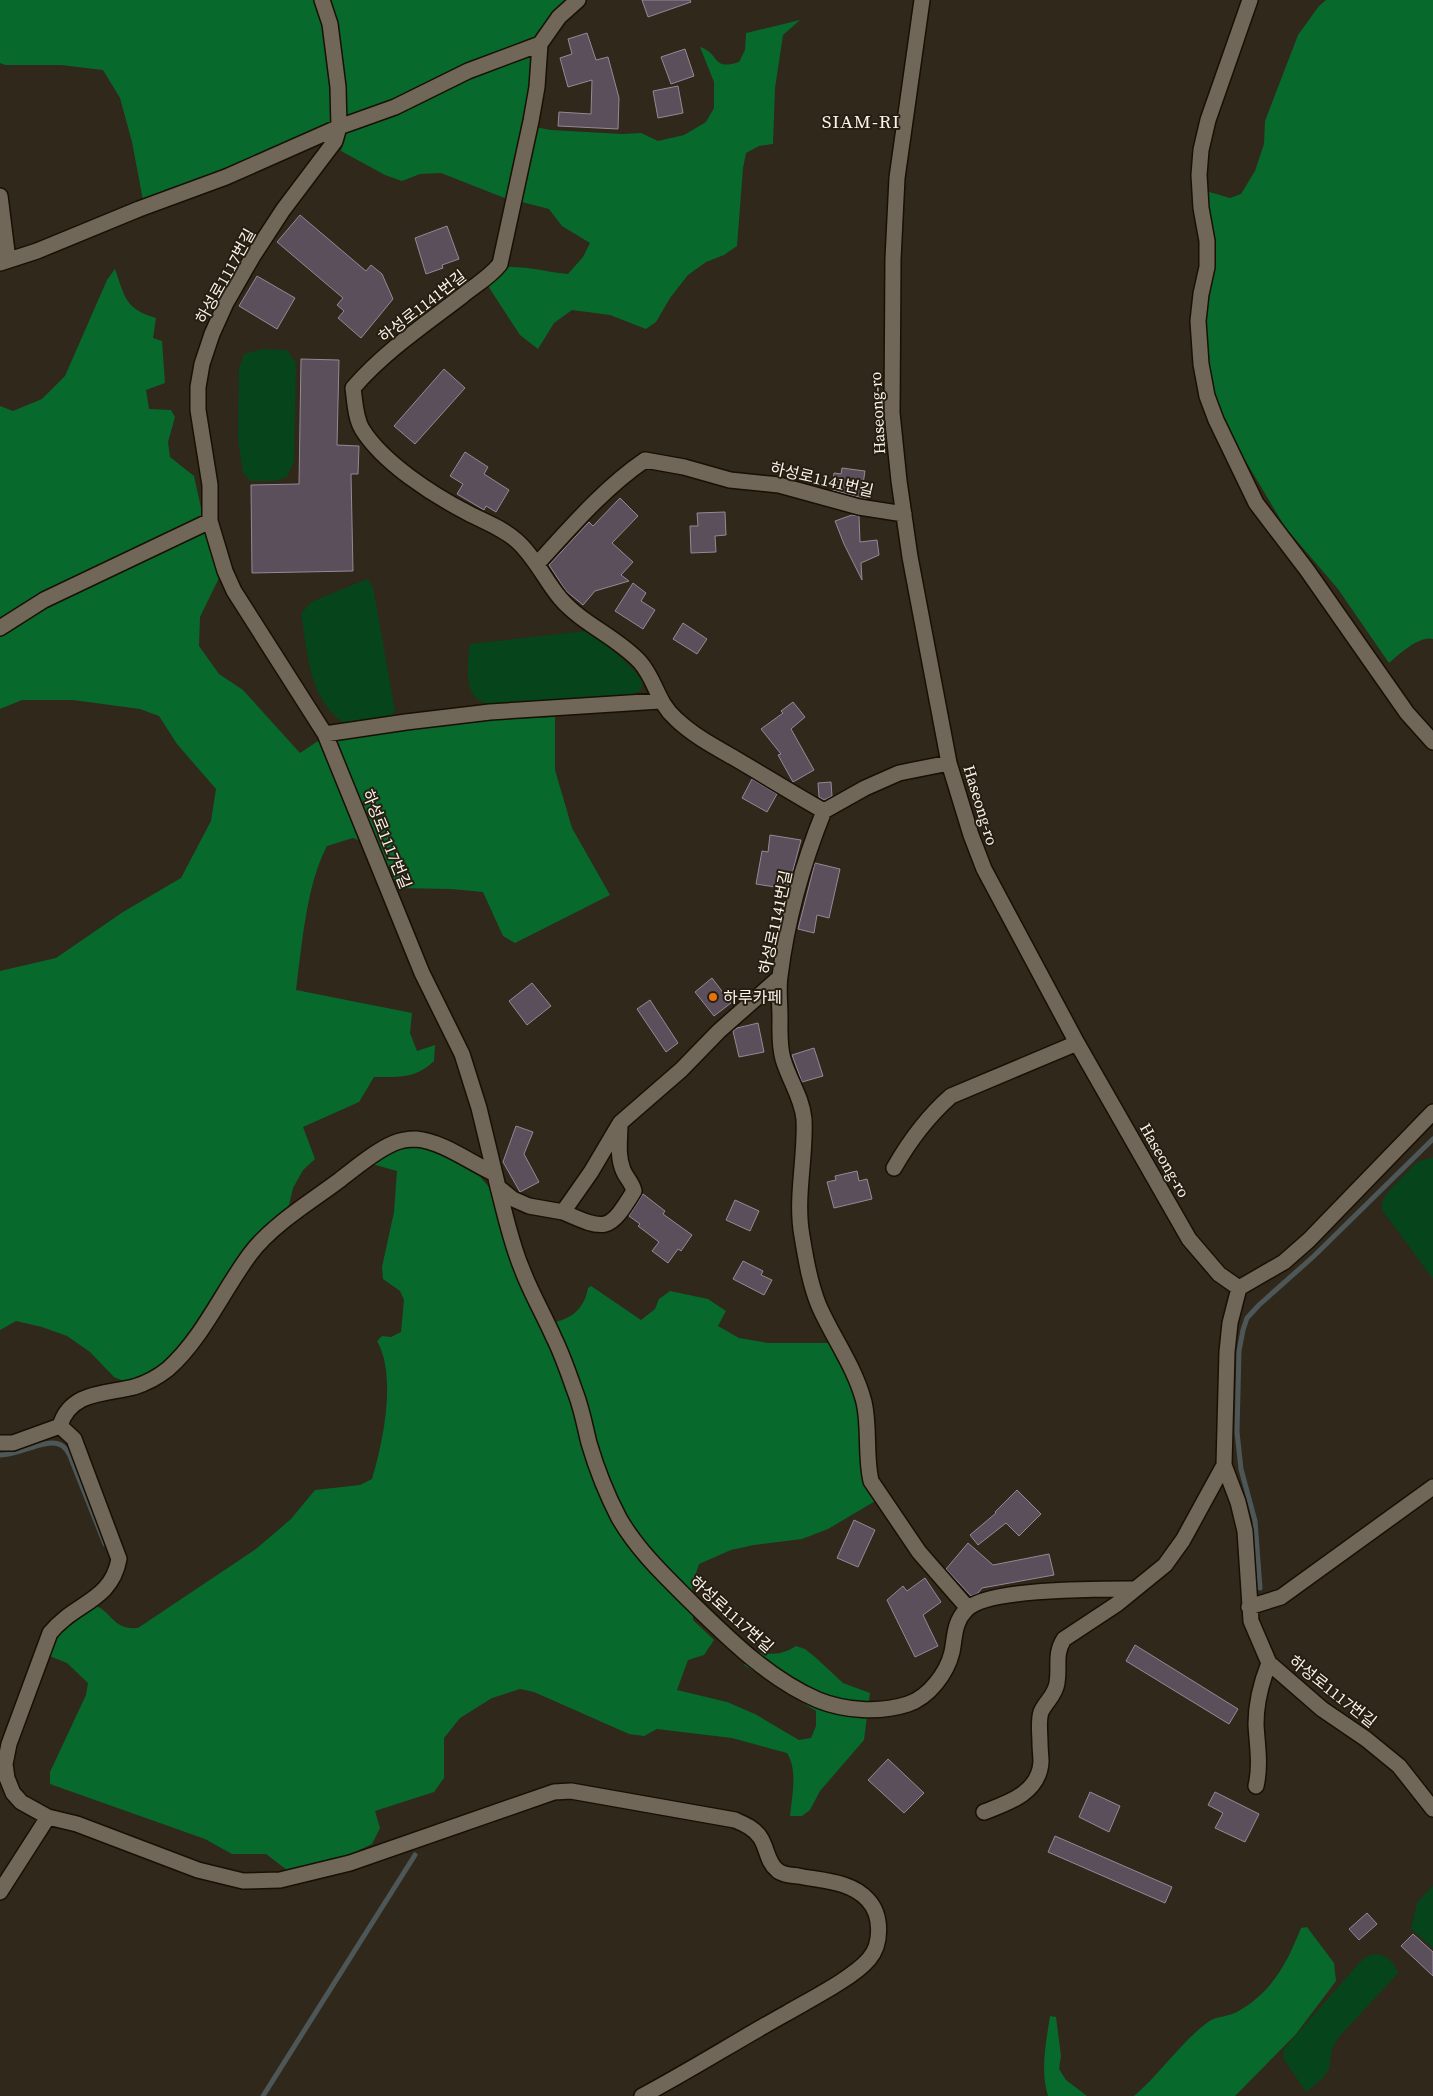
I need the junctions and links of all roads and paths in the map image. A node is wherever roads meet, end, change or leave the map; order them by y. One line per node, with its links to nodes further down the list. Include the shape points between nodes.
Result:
1 (322, 0): 6 (street, 하성로1117번길, via 330,24 338,86)
2 (578, 0): 5 (street, via 559,17)
3 (922, 0): 9 (street, Haseong-ro, via 898,178 893,260 892,412)
4 (1250, 0): 15 (street, via 1208,120 1201,150 1199,174 1207,267 1198,321 1207,396 1256,503 1407,713)
5 (540, 44): 6 (street, via 468,71 395,107); 11 (street, 하성로1141번길, via 531,121 500,264 491,276 369,369 353,388 362,428 378,449 430,490 467,513 508,532)
6 (339, 127): 8 (street, via 226,177); 10 (street, 하성로1117번길, via 335,141 253,256 226,304 202,364 198,410 210,485)
7 (0, 196): 8 (street)
8 (4, 261)
9 (904, 514): 11 (street, 하성로1141번길, via 779,485 730,480 645,460 581,516); 16 (street, Haseong-ro, via 921,624)
10 (210, 521): 12 (street, via 44,600); 14 (street, 하성로1117번길, via 234,591)
11 (537, 564): 13 (street, 하성로1141번길, via 561,599 640,662)
12 (0, 628)
13 (660, 701): 14 (street, via 490,712); 17 (street, 하성로1141번길, via 700,739)
14 (325, 734): 23 (street, 하성로1117번길, via 425,980 462,1054)
15 (1433, 742)
16 (949, 763): 17 (street, via 899,774); 19 (street, Haseong-ro, via 984,870)
17 (824, 811): 18 (street, 하성로1141번길, via 805,864)
18 (780, 977): 21 (street); 31 (street, 하성로1141번길, via 783,1058 804,1119 799,1216 810,1277 820,1307 856,1378 864,1402 871,1481 914,1545)
19 (1077, 1044): 22 (street, via 951,1096 918,1130); 25 (street, Haseong-ro, via 1189,1239 1219,1274)
20 (1433, 1112): 25 (street, via 1309,1240 1284,1262)
21 (620, 1123): 24 (street); 24 (street, via 619,1156 634,1191 623,1209 613,1222 601,1226 591,1225)
22 (894, 1168)
23 (497, 1180): 24 (street, via 513,1199 529,1206); 26 (street, via 432,1142 411,1140 393,1143 360,1164 265,1237 186,1350 166,1371 142,1384 90,1396 75,1403 62,1418); 31 (street, 하성로1117번길, via 521,1269 578,1398 590,1446 619,1517 651,1562 732,1642 795,1688 820,1701 851,1709 882,1709 908,1704 922,1697 936,1683 945,1670 952,1652 953,1636)
24 (563, 1212)
25 (1239, 1288): 28 (street, 하성로1117번길, via 1230,1324)
26 (60, 1426): 27 (street, via 13,1443); 37 (street, via 74,1439 119,1559 111,1583 61,1620 50,1633 9,1744 6,1778 12,1793 21,1802)
27 (0, 1443)
28 (1224, 1465): 30 (street, 하성로1117번길, via 1183,1540 1165,1565); 32 (street, 하성로1117번길, via 1238,1502 1244,1531)
29 (1433, 1487): 32 (street, via 1281,1597)
30 (1134, 1589): 31 (street, via 1018,1593); 36 (street, 하성로1117번길, via 1117,1604 1064,1638 1057,1657 1056,1692 1041,1713 1041,1764 1036,1777 1027,1792)
31 (967, 1607)
32 (1249, 1607): 33 (street, 하성로1117번길, via 1251,1621)
33 (1269, 1663): 34 (street, via 1259,1689 1256,1724 1260,1771); 35 (street, 하성로1117번길, via 1322,1709 1399,1766)
34 (1256, 1786)
35 (1433, 1809)
36 (984, 1812)
37 (48, 1816): 38 (street); 39 (street, via 207,1873 262,1882 350,1863 554,1792 571,1791 735,1820 760,1836 770,1862 777,1870 846,1885 859,1890 870,1902 880,1934 878,1947 869,1960 839,1982)
38 (0, 1892)
39 (642, 2096)

